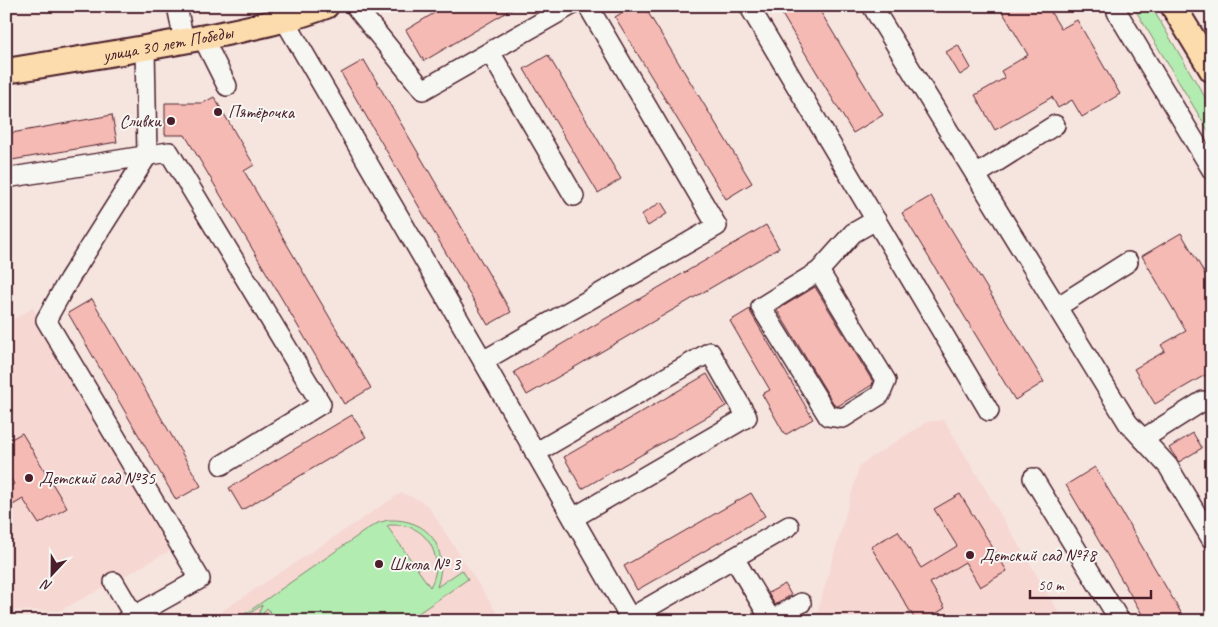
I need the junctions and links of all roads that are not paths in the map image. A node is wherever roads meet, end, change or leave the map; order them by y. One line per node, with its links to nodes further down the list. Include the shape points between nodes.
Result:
1 (177, 6): 11 (street)
2 (326, 6): 10 (main road, улица 30 лет Победы)
3 (355, 6): 13 (street, via 423,90)
4 (570, 6): 13 (street)
5 (588, 6): 27 (street, via 716,226)
6 (749, 6): 23 (street)
7 (872, 6): 20 (street)
8 (1118, 6): 19 (street, via 1117,12)
9 (1173, 6): 14 (main road)
10 (284, 19): 11 (main road, улица 30 лет Победы); 27 (street)
11 (194, 39): 12 (main road, улица 30 лет Победы); 16 (street)
12 (145, 48): 15 (main road, улица 30 лет Победы); 18 (street)
13 (490, 52): 22 (street)
14 (1212, 70)
15 (6, 71)
16 (227, 86)
17 (1055, 125): 20 (street)
18 (147, 156): 21 (street); 32 (street, via 168,152 320,404); 40 (street, via 68,279 46,320 200,579)
19 (1212, 170)
20 (976, 175): 26 (street)
21 (6, 178)
22 (574, 196)
23 (876, 220): 25 (street, via 853,234); 29 (street)
24 (1128, 262): 26 (street)
25 (819, 272): 25 (street, via 761,307 828,416 843,418 880,395 886,381)
26 (1057, 307): 30 (street, via 1128,423)
27 (482, 361): 31 (street)
28 (1203, 401): 30 (street)
29 (989, 410)
30 (1143, 439): 36 (street, via 1168,466)
31 (535, 453): 34 (street); 34 (street, via 710,352 747,417)
32 (222, 465)
33 (1033, 478): 41 (street)
34 (573, 518): 37 (street, via 630,618)
35 (789, 526): 37 (street)
36 (1212, 540)
37 (734, 558): 39 (street, via 771,620)
38 (114, 582): 40 (street)
39 (801, 603)
40 (129, 618)
41 (1120, 621)

